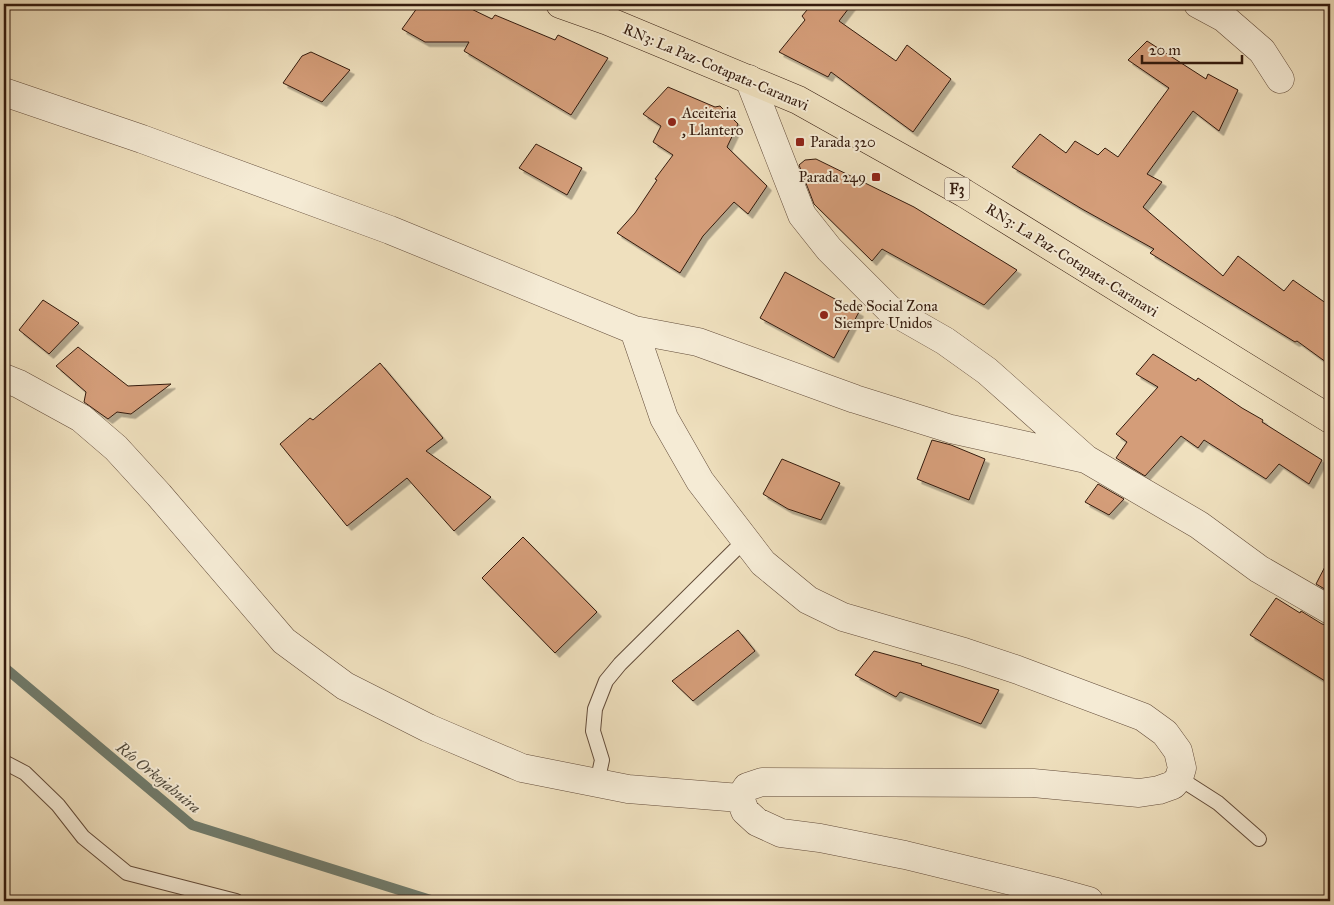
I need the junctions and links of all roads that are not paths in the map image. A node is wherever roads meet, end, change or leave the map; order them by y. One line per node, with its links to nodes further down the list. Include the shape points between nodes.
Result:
1 (560, 4): 4 (highway, RN3: La Paz-Cotapata-Caranavi / F3)
2 (1198, 4): 3 (street, via 1224,18 1262,51)
3 (1280, 79)
4 (749, 80): 8 (highway, RN3: La Paz-Cotapata-Caranavi / F3, via 798,100 964,193); 9 (street, via 802,214 829,249 889,309 987,371)
5 (4, 92): 6 (street, via 390,230)
6 (634, 330): 9 (street, via 698,342 855,399 951,429); 10 (street, via 664,418 700,481)
7 (4, 378): 14 (street, via 81,418 116,448 284,641 345,686 428,728 522,768)
8 (1330, 419)
9 (1086, 459): 11 (street, via 1199,525 1259,569)
10 (745, 540): 13 (street, via 763,563 808,600 843,617 964,652 1143,717 1165,733 1178,751 1182,768); 14 (lane, via 606,681 595,709 593,731 602,760)
11 (1330, 610)
12 (4, 762): 17 (lane, via 25,773 58,805 83,837 127,873)
13 (1179, 778): 15 (street, via 1173,785 1139,793 1033,783 762,782 747,787); 16 (lane, via 1218,803)
14 (597, 783): 15 (street, via 628,790)
15 (740, 798): 18 (street, via 745,811 757,822 781,833 906,855)
16 (1259, 839)
17 (236, 901)
18 (1089, 901)

